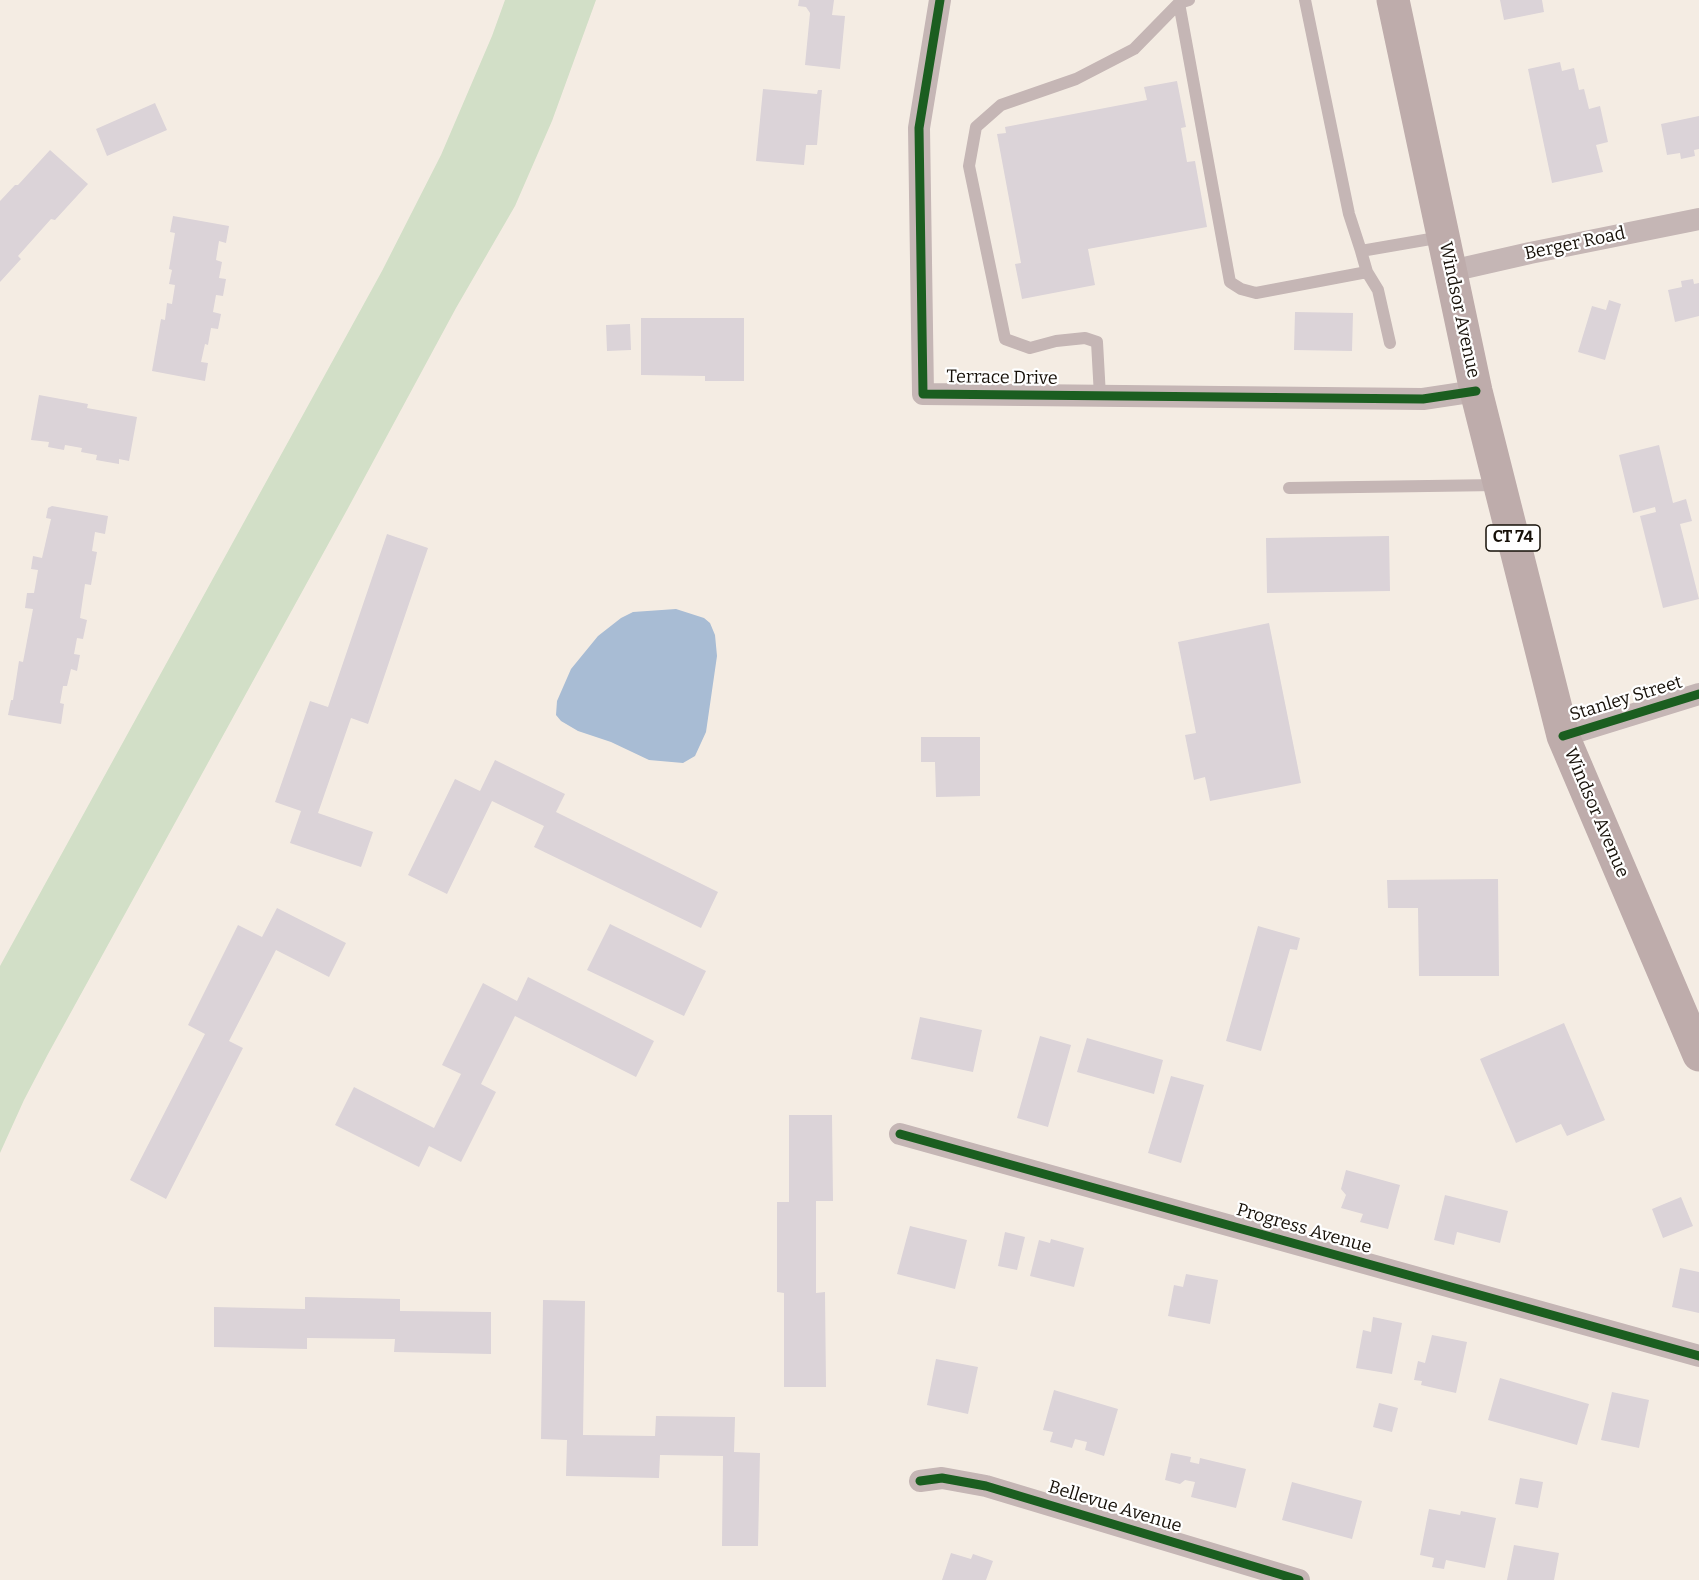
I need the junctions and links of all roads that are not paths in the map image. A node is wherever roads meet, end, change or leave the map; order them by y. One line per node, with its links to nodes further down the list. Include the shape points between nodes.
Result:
1 (940, 0): 12 (street, Terrace Drive, via 919,128 923,394)
2 (1305, 0): 7 (lane, via 1349,214)
3 (1393, 0): 6 (main road, Windsor Avenue / CT 74)
4 (1184, 1): 9 (lane, via 1230,282 1256,293); 12 (lane, via 1134,49 1076,80 1000,105 975,127 969,166 1005,339 1030,348 1085,338 1097,342)
5 (1699, 219): 8 (street, Berger Road)
6 (1443, 237): 7 (lane); 8 (main road, Windsor Avenue / CT 74)
7 (1361, 251): 9 (lane)
8 (1451, 271): 11 (main road, Windsor Avenue / CT 74)
9 (1367, 272): 10 (lane, via 1378,290)
10 (1390, 343)
11 (1476, 391): 12 (street, Terrace Drive, via 1423,399); 13 (main road, Windsor Avenue / CT 74)
12 (1100, 396)
13 (1500, 485): 14 (lane); 16 (main road, Windsor Avenue / CT 74)
14 (1289, 488)
15 (1699, 694): 16 (street, Stanley Street)
16 (1563, 736): 17 (main road, Windsor Avenue / CT 74)
17 (1699, 1055)
18 (900, 1134): 19 (street, Progress Avenue)
19 (1699, 1356)
20 (920, 1482): 21 (street, Bellevue Avenue, via 942,1478 986,1486)
21 (1299, 1580)

